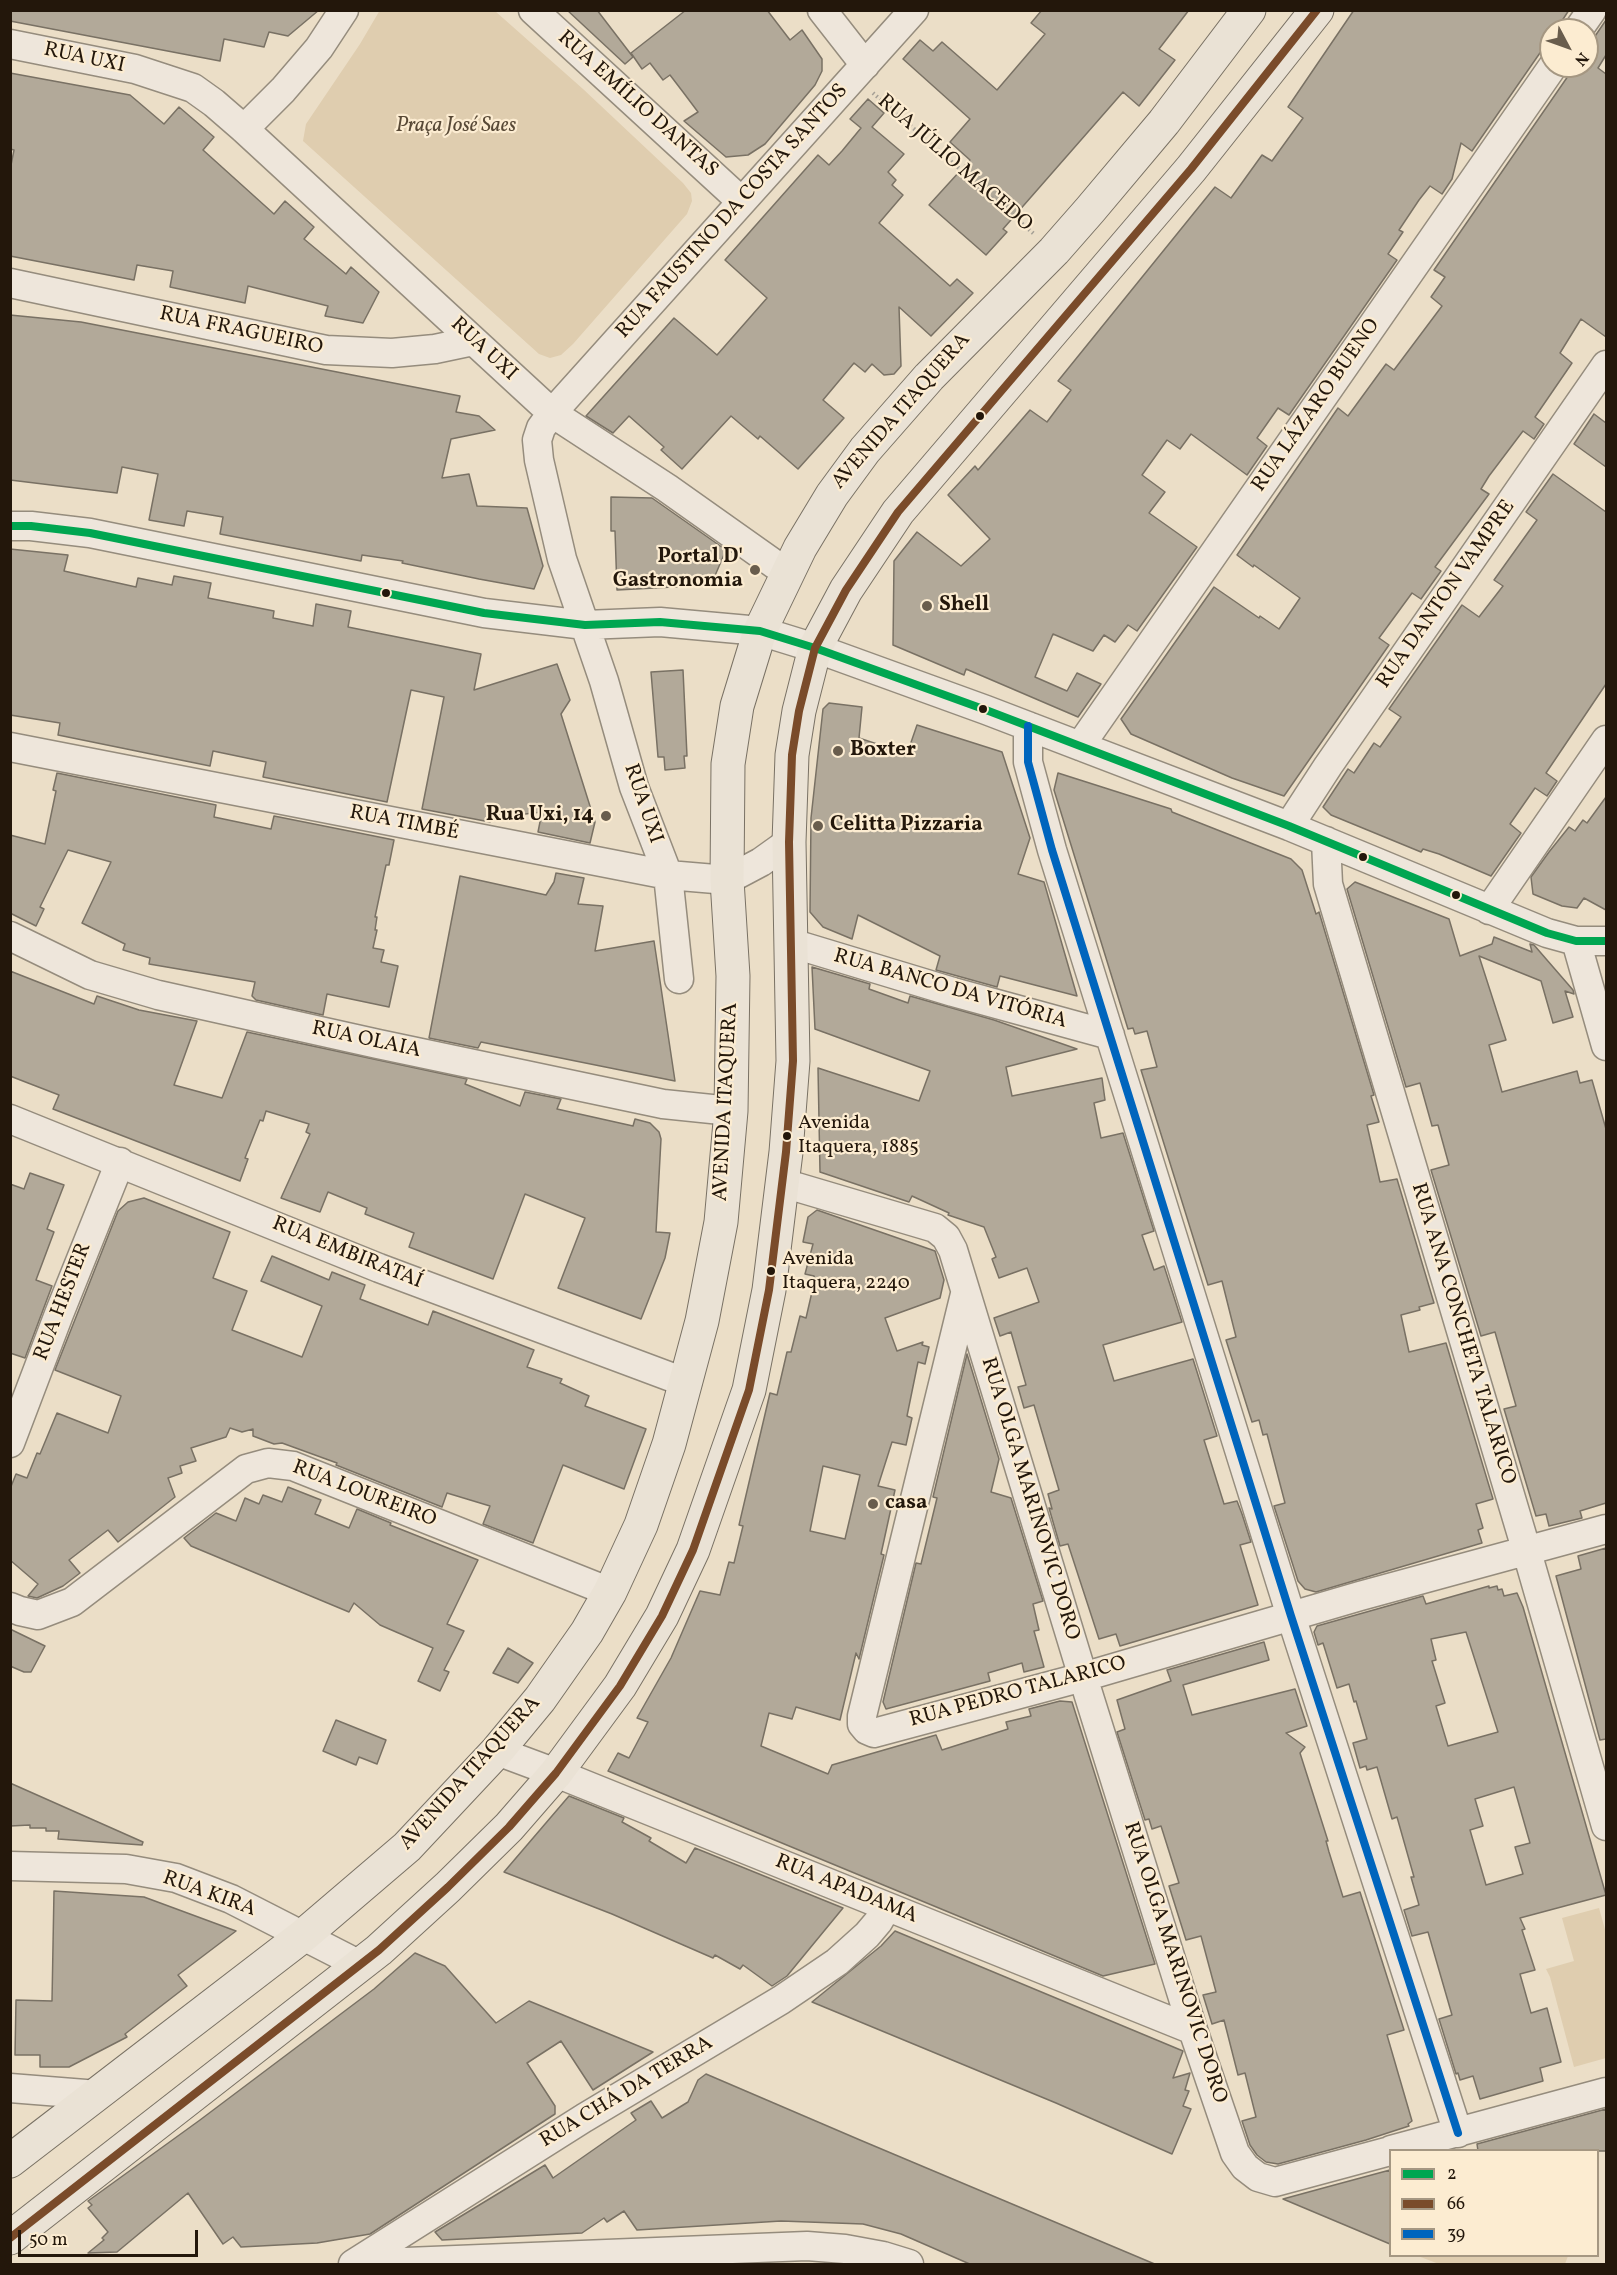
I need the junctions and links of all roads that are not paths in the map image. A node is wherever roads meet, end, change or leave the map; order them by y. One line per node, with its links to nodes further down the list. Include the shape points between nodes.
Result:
1 (344, 10): 10 (street, via 319,48)
2 (533, 10): 11 (street, RUA EMÍLIO DANTAS)
3 (822, 10): 8 (street)
4 (914, 10): 8 (street, RUA FAUSTINO DA COSTA SANTOS)
5 (1249, 10): 17 (main road, AVENIDA ITAQUERA, via 1164,122 1054,251 970,333 865,450 832,495)
6 (1317, 10): 20 (main road, via 1191,169 898,512 846,590)
7 (10, 44): 10 (street, RUA UXI, via 135,69 193,88)
8 (860, 71): 11 (street, RUA FAUSTINO DA COSTA SANTOS)
9 (1545, 78): 23 (street, RUA LÁZARO BUENO)
10 (244, 129): 13 (street, RUA UXI)
11 (741, 201): 15 (street, RUA FAUSTINO DA COSTA SANTOS)
12 (10, 283): 13 (street, RUA FRAGUEIRO, via 326,350 392,353)
13 (473, 341): 15 (street, RUA UXI)
14 (1606, 366): 25 (street, RUA DANTON VAMPRE)
15 (552, 413): 17 (street); 18 (street, RUA UXI, via 537,441 539,460 562,559)
16 (10, 526): 18 (street, via 90,533 484,613)
17 (787, 573): 19 (main road, AVENIDA ITAQUERA)
18 (585, 625): 19 (street, via 660,622); 28 (street, RUA UXI, via 634,787)
19 (760, 631): 20 (street); 29 (main road, AVENIDA ITAQUERA, via 737,706 729,765)
20 (815, 648): 21 (street); 26 (main road, via 792,754)
21 (1028, 726): 23 (street); 36 (street, via 1028,762)
22 (1606, 740): 30 (street)
23 (1080, 746): 25 (street)
24 (10, 747): 28 (street, RUA TIMBÉ)
25 (1289, 826): 27 (street)
26 (789, 842): 29 (street); 34 (main road)
27 (1326, 842): 30 (street); 46 (street, RUA ANA CONCHETA TALARICO, via 1328,884)
28 (668, 875): 29 (street, RUA TIMBÉ); 35 (street, RUA UXI)
29 (727, 880): 38 (main road, AVENIDA ITAQUERA, via 733,976)
30 (1489, 910): 32 (street)
31 (10, 936): 38 (street, RUA OLAIA, via 90,975 158,995 663,1104)
32 (1576, 941): 33 (street); 37 (street)
33 (1606, 941)
34 (791, 943): 36 (street, RUA BANCO DA VITÓRIA); 41 (main road, via 793,1061)
35 (680, 980)
36 (1110, 1035): 49 (street)
37 (1606, 1046)
38 (731, 1111): 43 (main road, AVENIDA ITAQUERA, via 721,1222)
39 (10, 1119): 40 (street, RUA EMBIRATAÍ)
40 (120, 1162): 43 (street, RUA EMBIRATAÍ, via 379,1268); 44 (street, RUA HESTER)
41 (783, 1183): 42 (street, RUA OLGA MARINOVIC DORO, via 934,1228 946,1237 953,1250); 52 (main road, via 769,1290 748,1390 693,1550 662,1616 632,1666)
42 (966, 1292): 50 (street, RUA OLGA MARINOVIC DORO); 50 (street, RUA PEDRO TALARICO, via 862,1724 874,1733)
43 (687, 1383): 47 (main road, AVENIDA ITAQUERA, via 641,1525)
44 (10, 1443)
45 (1606, 1529): 46 (street, RUA PEDRO TALARICO)
46 (1527, 1552): 49 (street, RUA PEDRO TALARICO); 53 (street, RUA ANA CONCHETA TALARICO)
47 (610, 1592): 48 (street, RUA LOUREIRO, via 303,1470 268,1463 246,1469 72,1602 38,1615); 51 (main road, AVENIDA ITAQUERA, via 554,1680)
48 (10, 1607)
49 (1291, 1616): 50 (street, RUA PEDRO TALARICO); 62 (street)
50 (1083, 1677): 58 (street, RUA OLGA MARINOVIC DORO)
51 (497, 1751): 52 (street, RUA APADAMA); 56 (main road, AVENIDA ITAQUERA, via 407,1847)
52 (556, 1773): 55 (street, RUA APADAMA); 57 (main road, via 509,1827 448,1887)
53 (1606, 1826)
54 (10, 1866): 56 (street, RUA KIRA, via 126,1869 176,1878 231,1899)
55 (886, 1907): 58 (street, RUA APADAMA); 68 (street, RUA CHÁ DA TERRA, via 867,1935 837,1962 781,2000)
56 (304, 1935): 57 (street, RUA KIRA); 61 (main road, AVENIDA ITAQUERA)
57 (360, 1965): 66 (main road)
58 (1193, 2030): 64 (street, RUA OLGA MARINOVIC DORO, via 1235,2153 1245,2168 1258,2177 1275,2181)
59 (10, 2088): 61 (street)
60 (1606, 2091): 62 (street)
61 (98, 2095): 65 (main road, AVENIDA ITAQUERA)
62 (1458, 2133): 63 (street)
63 (1398, 2149)
64 (1389, 2152)
65 (10, 2161)
66 (10, 2238)
67 (695, 2258): 68 (street); 70 (street, via 807,2246 884,2256)
68 (353, 2264): 69 (street)
69 (342, 2265)
70 (909, 2265)

